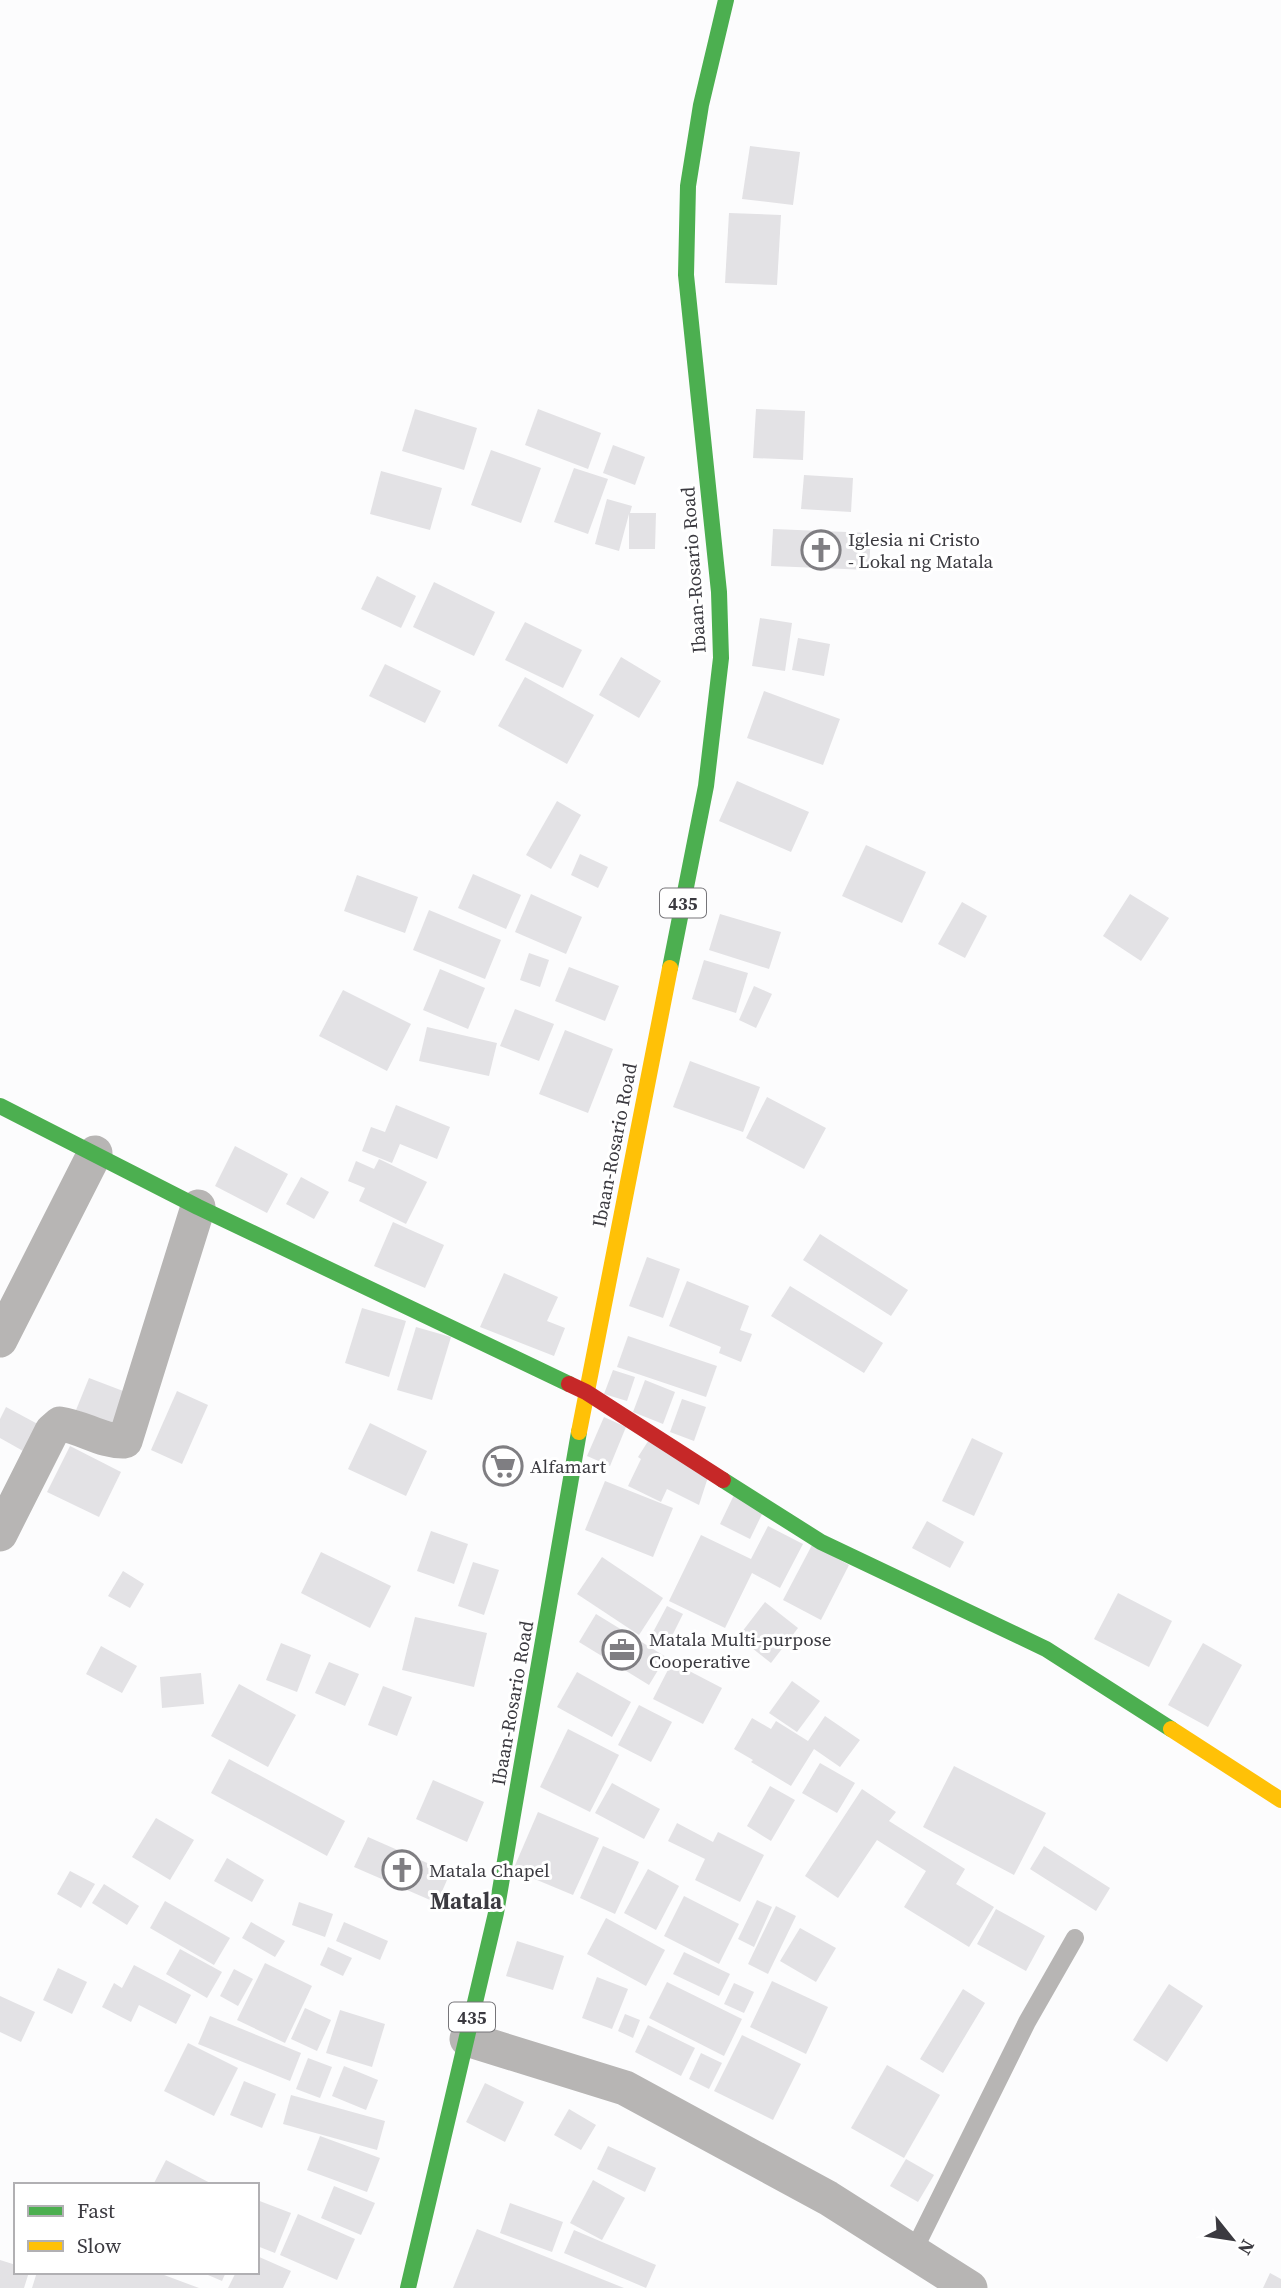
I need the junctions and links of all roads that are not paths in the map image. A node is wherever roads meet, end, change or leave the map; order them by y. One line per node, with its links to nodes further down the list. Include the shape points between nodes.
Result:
1 (726, 0): 6 (main road, Ibaan-Rosario Road / 435, via 688,186 686,275 719,592 721,658 706,786)
2 (0, 1106): 3 (main road)
3 (95, 1153): 4 (main road); 5 (street)
4 (198, 1207): 6 (main road); 7 (street, via 125,1441 112,1442 60,1424 52,1431)
5 (0, 1340)
6 (586, 1392): 8 (main road, via 821,1542 1046,1649); 10 (main road, Ibaan-Rosario Road / 435, via 496,1913)
7 (0, 1534)
8 (1281, 1800)
9 (1076, 1938): 11 (lane, via 1027,2022)
10 (467, 2039): 11 (street, via 625,2088 828,2198); 12 (main road, Ibaan-Rosario Road / 435)
11 (913, 2252): 13 (street)
12 (408, 2288)
13 (970, 2288)

